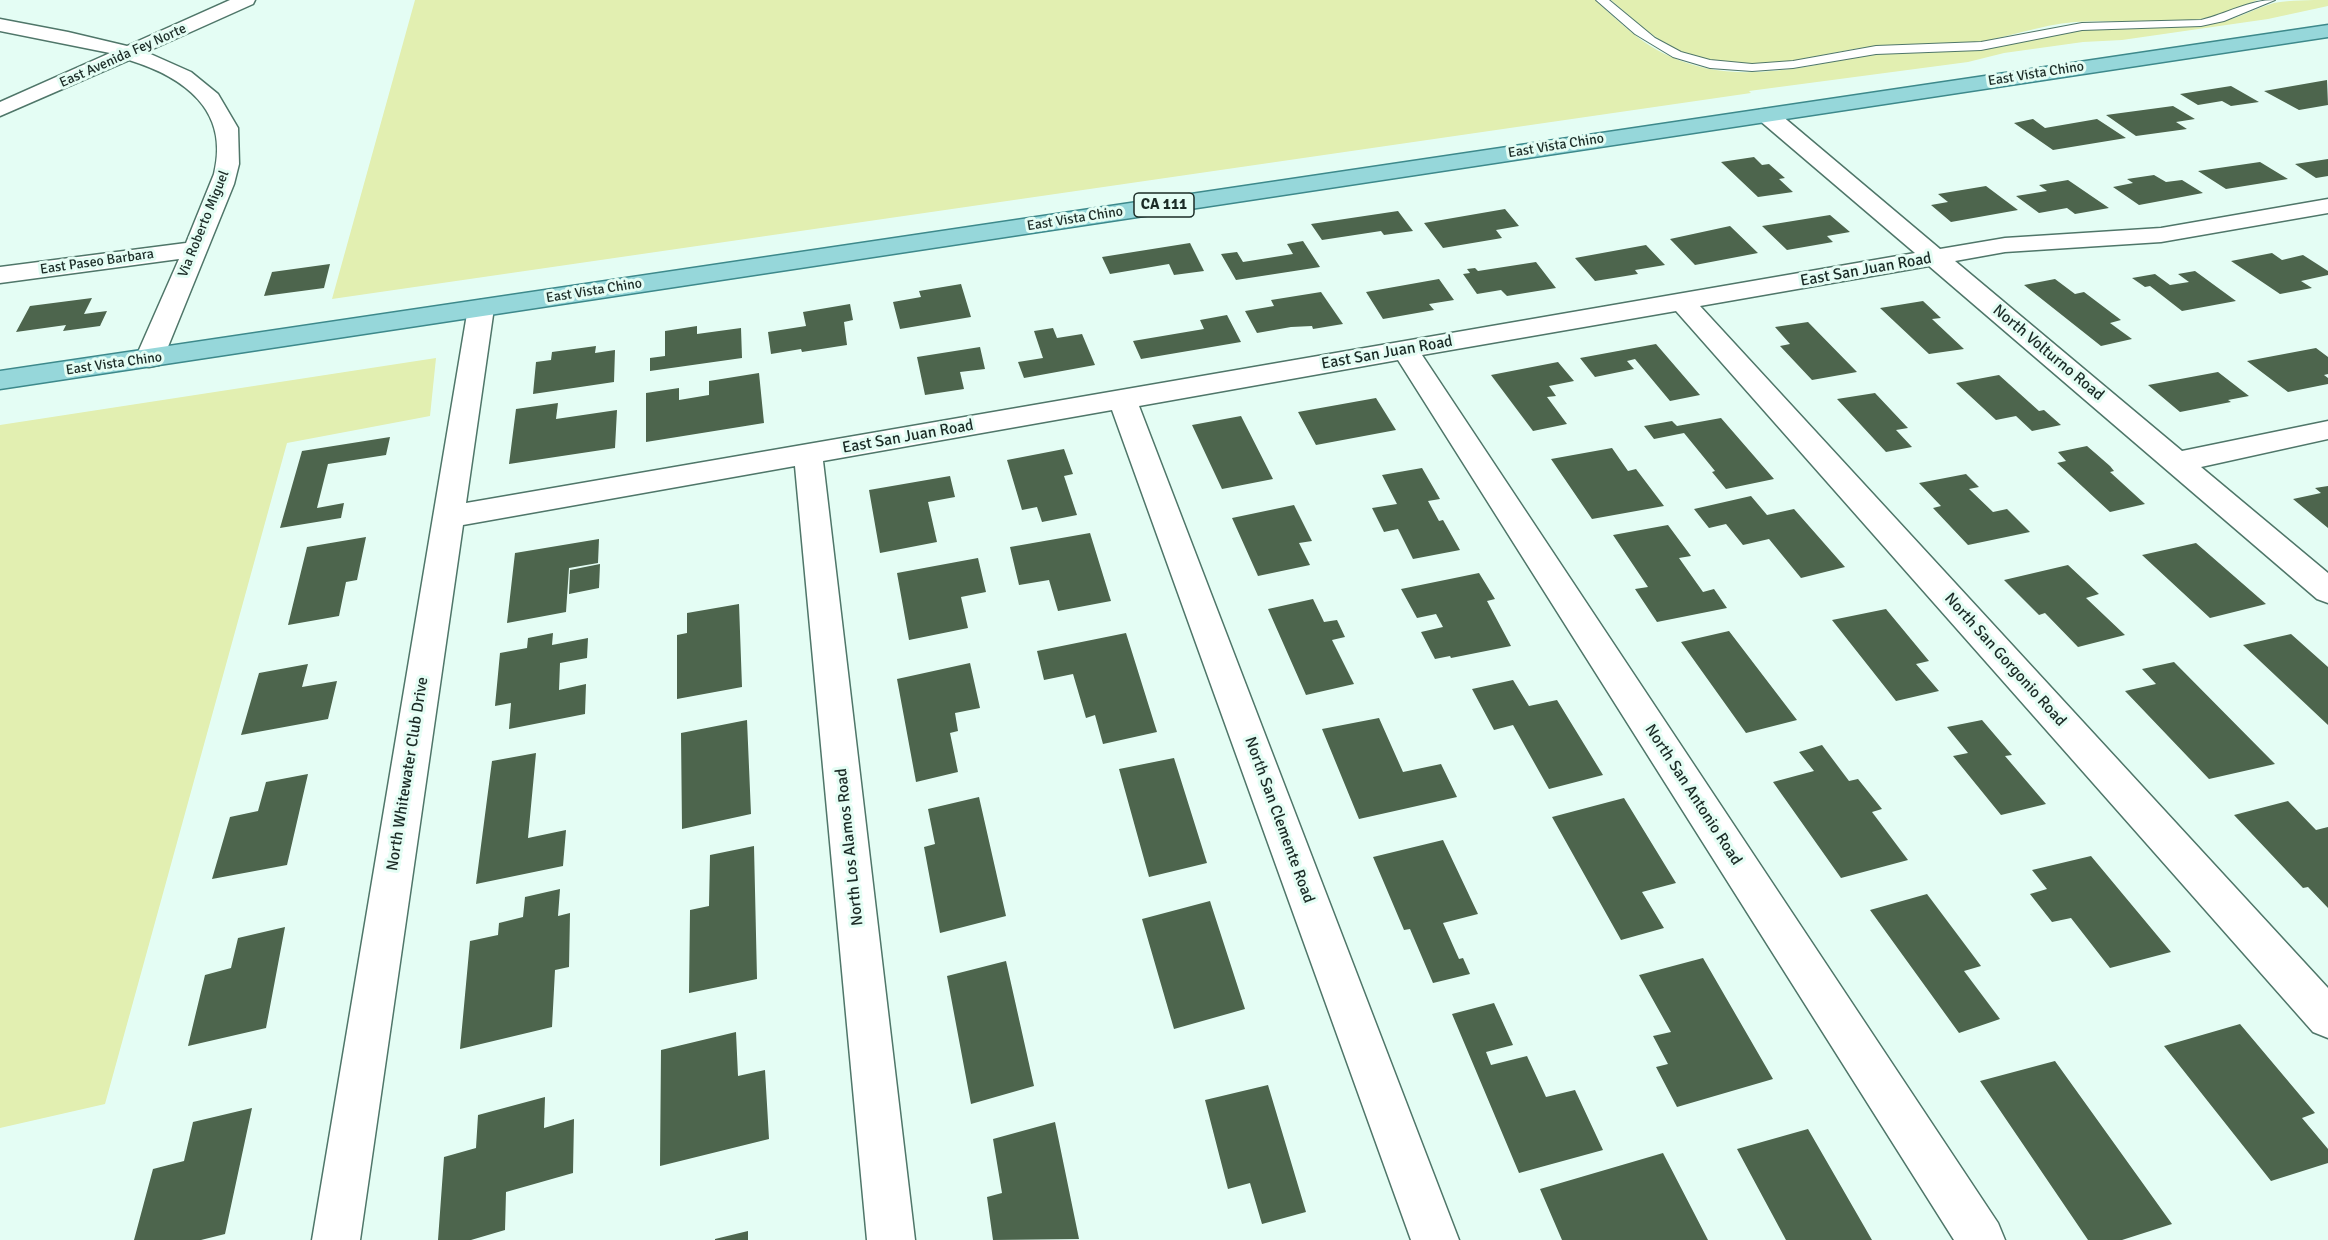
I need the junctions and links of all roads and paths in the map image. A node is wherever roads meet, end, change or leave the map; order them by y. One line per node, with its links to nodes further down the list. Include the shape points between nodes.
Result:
1 (246, 0): 6 (street, East Avenida Fey Norte)
2 (1602, 0): 3 (lane, via 1649,41 1667,51 1708,64 1756,69 1876,50 1977,46 2073,26 2201,23)
3 (2269, 0)
4 (0, 25): 6 (street, Via Roberto Miguel)
5 (2328, 31): 8 (main road, East Vista Chino / CA 111)
6 (131, 52): 7 (street, East Avenida Fey Norte); 10 (street, Via Roberto Miguel, via 176,70 197,85 214,104 225,125 229,147 223,184)
7 (0, 110)
8 (1767, 115): 11 (street, North Volturno Road); 14 (main road, East Vista Chino / CA 111)
9 (2328, 206): 11 (street, East San Juan Road, via 2161,235 2005,245)
10 (195, 249): 12 (street, East Paseo Barbara); 16 (street, Via Roberto Miguel)
11 (1935, 257): 13 (street, East San Juan Road); 21 (street, North Volturno Road)
12 (0, 275)
13 (1682, 302): 15 (street, East San Juan Road); 24 (street, North San Gorgonio Road)
14 (481, 308): 16 (main road, East Vista Chino / CA 111); 22 (street, North Whitewater Club Drive)
15 (1405, 350): 18 (street, East San Juan Road); 28 (street, North San Antonio Road)
16 (149, 359): 17 (main road, East Vista Chino / CA 111)
17 (0, 380)
18 (1122, 399): 20 (street, East San Juan Road); 27 (street, North San Clemente Road)
19 (2328, 430): 21 (street)
20 (808, 454): 22 (street, East San Juan Road); 26 (street, North Los Alamos Road)
21 (2176, 462): 23 (street, North Volturno Road)
22 (448, 517): 25 (street, North Whitewater Club Drive)
23 (2328, 591)
24 (2328, 1018)
25 (336, 1240)
26 (891, 1240)
27 (1435, 1240)
28 (1981, 1240)

